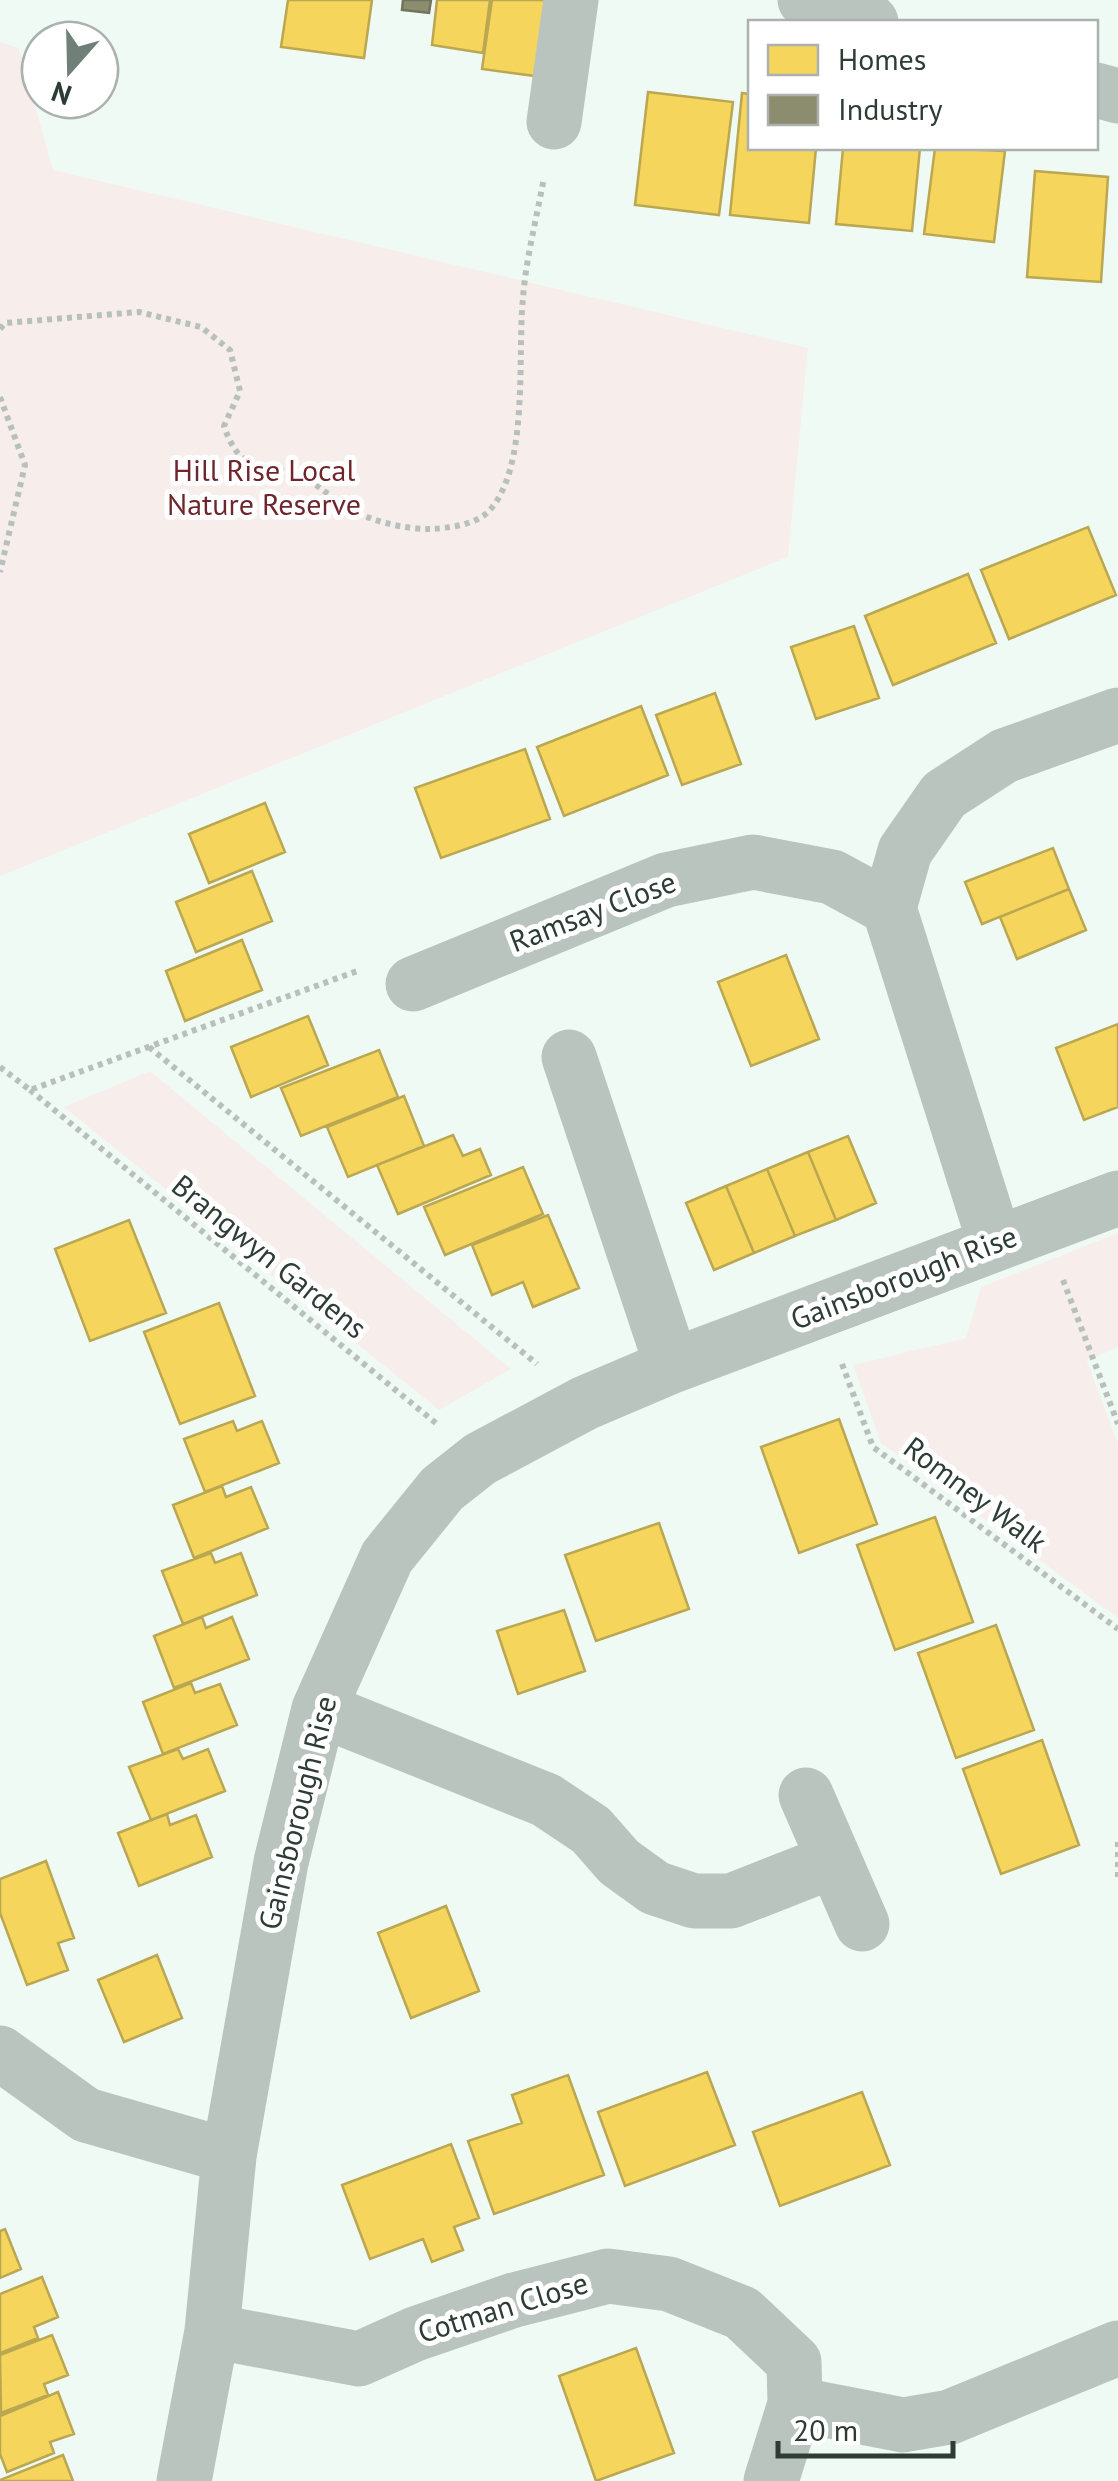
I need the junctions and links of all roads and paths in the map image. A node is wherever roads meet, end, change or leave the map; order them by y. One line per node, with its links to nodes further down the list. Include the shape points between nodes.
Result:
1 (570, 0): 4 (street)
2 (805, 0): 3 (street)
3 (865, 20)
4 (554, 122): 5 (path, via 523,295 509,478 486,514 452,528 408,529 349,509 307,479 254,467 231,448 224,426 240,391 230,350 201,327 139,312 4,322)
5 (0, 329)
6 (0, 398): 7 (path, via 24,466)
7 (0, 572)
8 (1118, 715): 9 (street, via 1004,756 944,795 906,851)
9 (888, 908): 10 (street, Ramsay Close, via 832,877 753,862 666,880); 16 (street)
10 (413, 984): 11 (path, via 368,967)
11 (148, 1047): 14 (path); 19 (path)
12 (570, 1057): 18 (street)
13 (0, 1067): 14 (path, Brangwyn Gardens)
14 (30, 1090): 21 (path, Brangwyn Gardens)
15 (1118, 1198): 16 (street, Gainsborough Rise)
16 (1018, 1234): 17 (street, Gainsborough Rise); 20 (path)
17 (824, 1310): 18 (street, Gainsborough Rise); 22 (path, Romney Walk, via 873,1447)
18 (672, 1366): 19 (street, Gainsborough Rise)
19 (585, 1403): 21 (street, Gainsborough Rise)
20 (1118, 1424)
21 (480, 1460): 23 (street, Gainsborough Rise, via 442,1489 387,1557)
22 (1118, 1630)
23 (320, 1709): 26 (street, via 546,1800 655,1888 694,1900 731,1900); 30 (street, Gainsborough Rise, via 281,1862)
24 (806, 1796): 26 (street)
25 (1118, 1842): 27 (path)
26 (833, 1861): 28 (street)
27 (1118, 1878)
28 (862, 1924)
29 (0, 2053): 30 (street, via 86,2115)
30 (229, 2156): 31 (street, Gainsborough Rise)
31 (212, 2331): 33 (street, Cotman Close, via 359,2359 514,2300 608,2276 669,2284 742,2313 794,2362); 34 (street, Gainsborough Rise)
32 (1118, 2348): 33 (street, via 950,2417 903,2425)
33 (795, 2404): 35 (street, Cotman Close)
34 (184, 2481)
35 (771, 2481)

